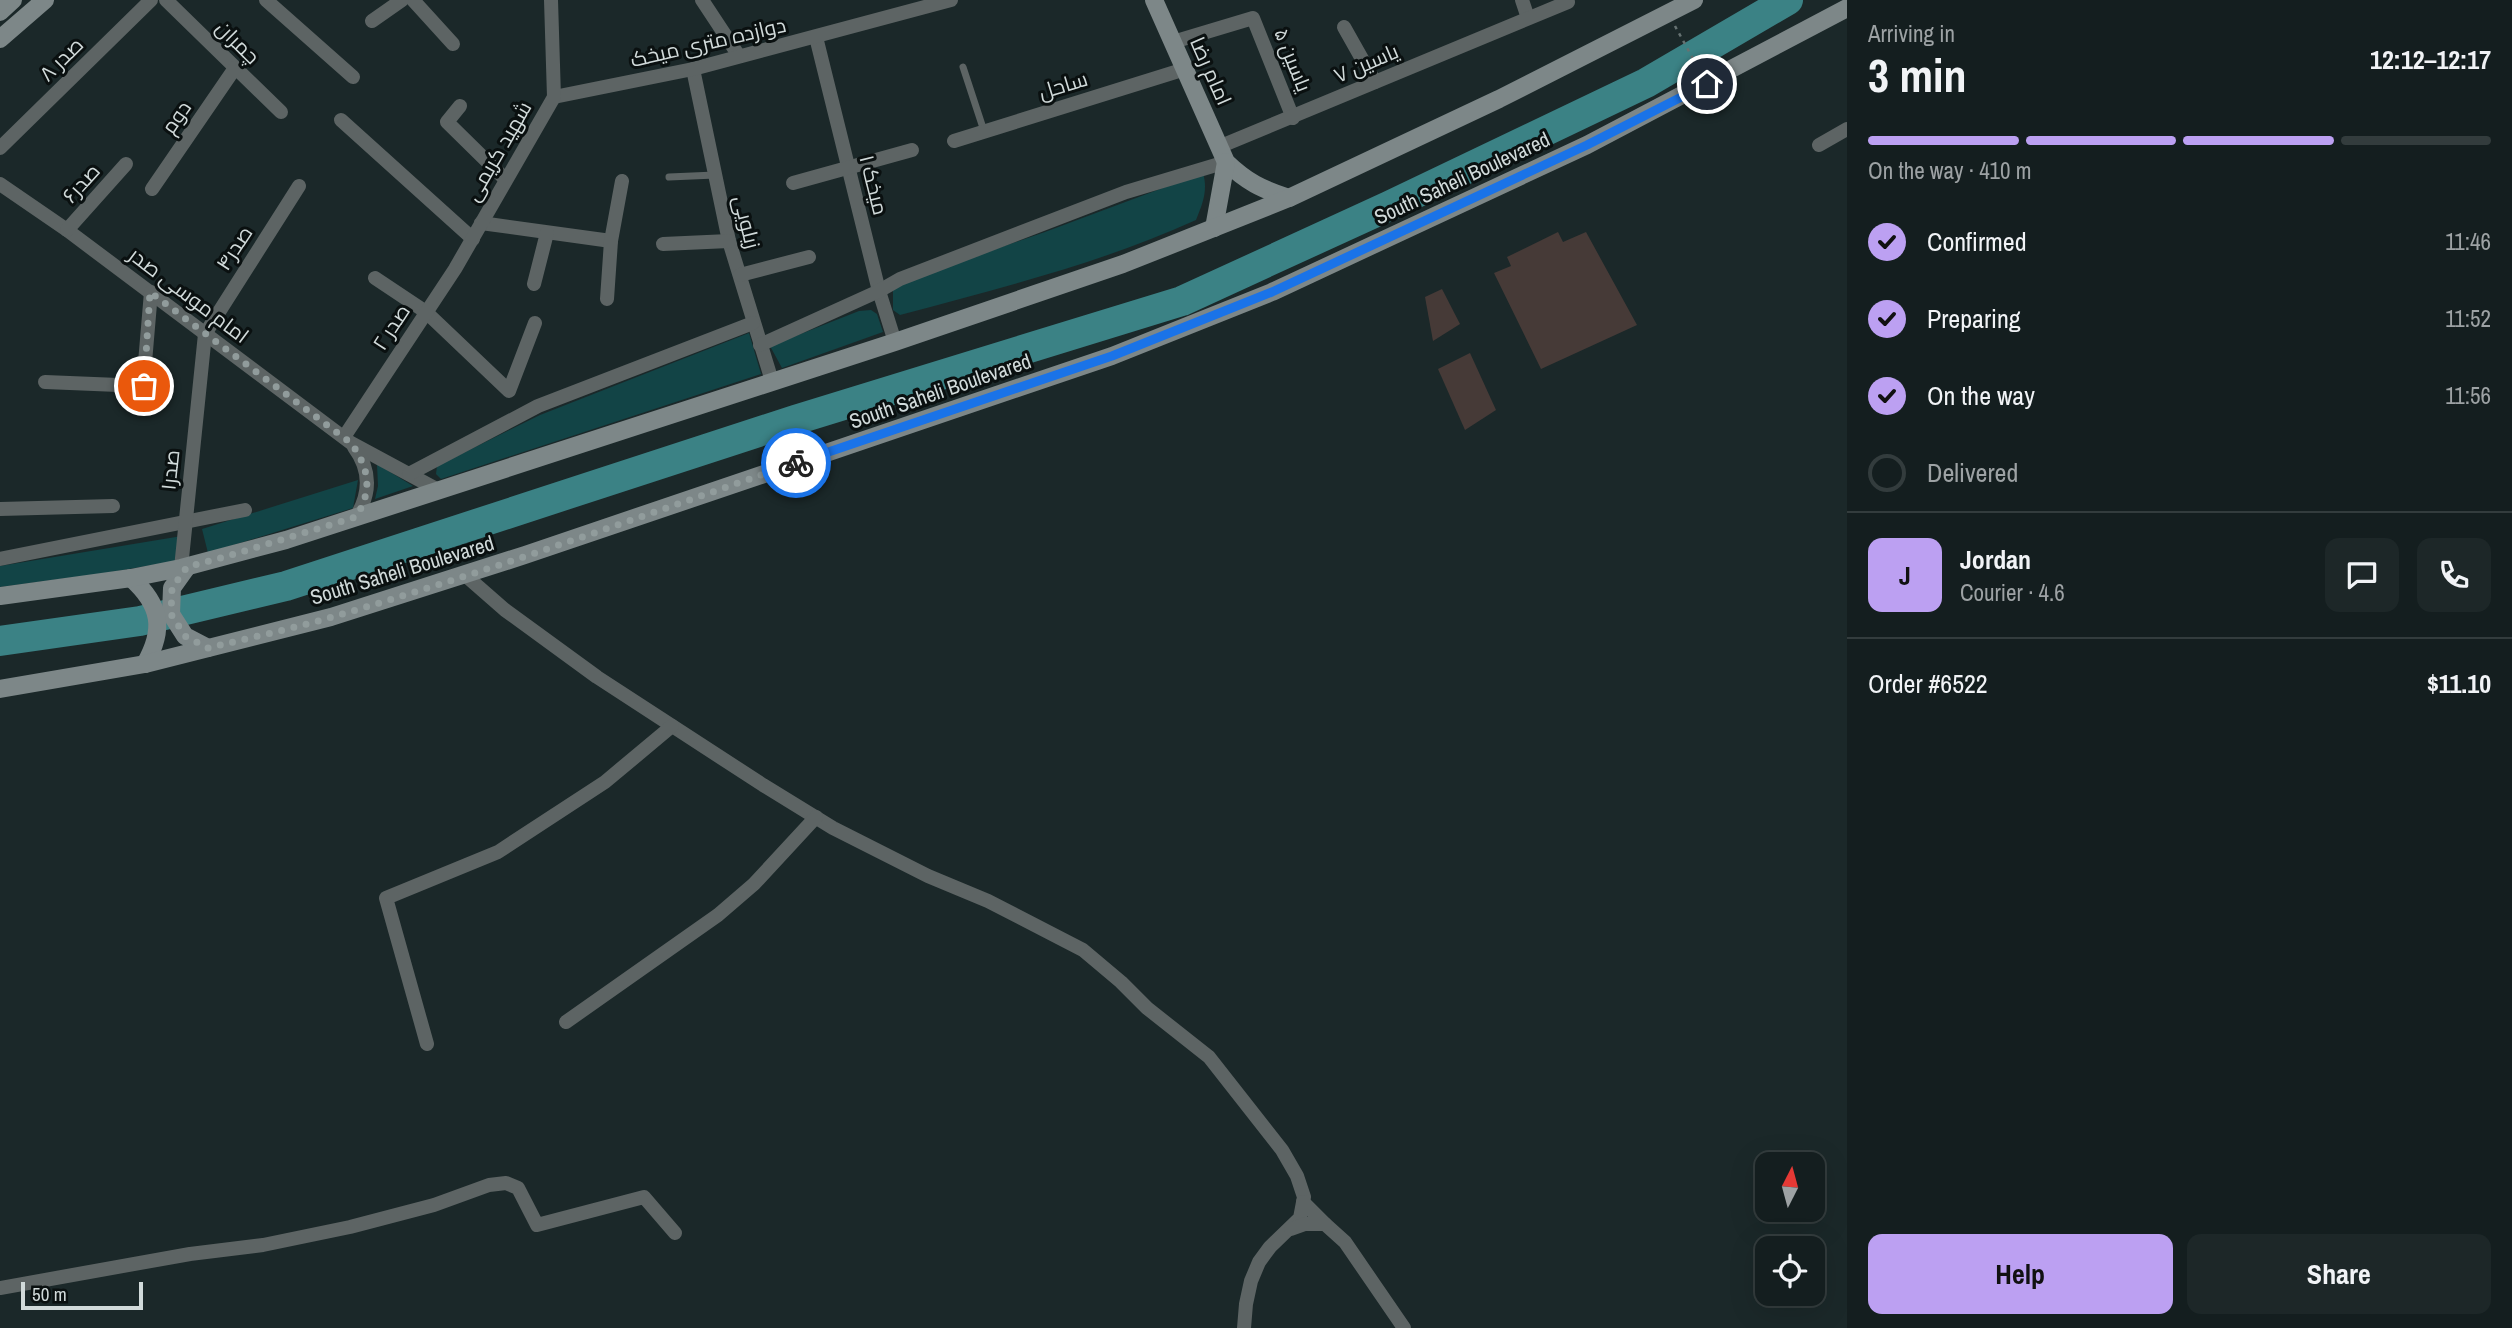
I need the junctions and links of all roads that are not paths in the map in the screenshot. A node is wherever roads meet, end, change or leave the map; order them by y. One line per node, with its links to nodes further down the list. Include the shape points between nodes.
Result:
1 (13, 0): 17 (main road)
2 (45, 0): 22 (main road)
3 (151, 0): 41 (street, صدر ۸)
4 (166, 0): 27 (street, چمران)
5 (266, 0): 30 (street)
6 (402, 0): 19 (street)
7 (413, 0): 24 (street)
8 (551, 0): 32 (street, شهید کریمی)
9 (702, 0): 25 (street)
10 (951, 0): 15 (street, دوازده متری میخک)
11 (1154, 0): 23 (main road, امام رضا)
12 (1522, 0): 18 (street)
13 (1694, 0): 54 (main road)
14 (1568, 2): 18 (street, یاسین ۷)
15 (930, 3): 21 (street, دوازده متری میخک)
16 (1847, 8): 88 (main road, South Saheli Boulevared, via 1587,145 1285,286 1112,356)
17 (0, 12)
18 (1528, 18): 31 (street, یاسین ۷)
19 (372, 21)
20 (1344, 27): 31 (street)
21 (816, 37): 25 (street, دوازده متری میخک); 45 (street, میخک ۱)
22 (0, 39)
23 (1173, 42): 29 (main road, امام رضا); 35 (street, یاسین ۵, via 1253,18)
24 (453, 44)
25 (739, 56): 28 (street, دوازده متری میخک)
26 (963, 67): 38 (lane)
27 (235, 68): 34 (street, چمران); 53 (street, دوم)
28 (693, 69): 32 (street, دوازده متری میخک); 46 (street, زیلویی)
29 (1185, 69): 38 (street, ساحل); 43 (main road, امام رضا)
30 (354, 77)
31 (1375, 82): 35 (street, یاسین ۷)
32 (554, 97): 48 (street, شهید کریمی)
33 (460, 106): 48 (street, via 447,122)
34 (281, 112)
35 (1293, 118): 43 (street, یاسین ۷)
36 (341, 120): 59 (street)
37 (1847, 129): 40 (street)
38 (984, 132): 39 (street, ساحل)
39 (954, 141)
40 (1819, 145)
41 (0, 148)
42 (912, 150): 45 (street)
43 (1223, 154): 54 (main road, via 1243,179); 56 (main road); 67 (street, یاسین ۷)
44 (127, 164): 57 (street, صدر۶)
45 (848, 168): 50 (street); 67 (street, میخک ۱)
46 (715, 175): 47 (lane); 60 (street, زیلویی)
47 (669, 177)
48 (505, 179): 55 (street, شهید کریمی)
49 (622, 181): 61 (street)
50 (793, 183)
51 (0, 184): 57 (street, امام موسی صدر)
52 (299, 186): 73 (street, صدر۴)
53 (152, 189)
54 (1289, 198): 56 (main road)
55 (481, 223): 58 (street); 59 (street, شهید کریمی)
56 (1214, 228): 74 (main road)
57 (67, 230): 68 (street, امام موسی صدر)
58 (547, 233): 61 (street); 66 (street)
59 (473, 239): 70 (street, صدر ۲)
60 (729, 240): 62 (street); 64 (street, زیلویی)
61 (611, 242): 69 (street)
62 (663, 244)
63 (809, 257): 64 (street)
64 (740, 275): 72 (street, زیلویی)
65 (376, 278): 70 (street)
66 (534, 284)
67 (879, 290): 74 (street, میخک ۱); 75 (street, یاسین ۷)
68 (150, 292): 73 (street, امام موسی صدر); 77 (street, via 144,386)
69 (607, 299)
70 (426, 312): 71 (street, via 509,391); 78 (street, صدر ۲)
71 (535, 323)
72 (753, 323): 75 (street, زیلویی); 79 (street, via 538,406)
73 (205, 334): 78 (street, امام موسی صدر); 85 (street, صدر۱)
74 (895, 342): 76 (main road)
75 (760, 345): 76 (street, زیلویی)
76 (772, 381): 80 (main road)
77 (45, 382)
78 (348, 440): 79 (street, امام موسی صدر); 84 (street, via 368,475 368,491)
79 (409, 474): 80 (street, امام موسی صدر)
80 (440, 491): 84 (main road)
81 (113, 506): 82 (street)
82 (0, 509)
83 (244, 510): 85 (street)
84 (356, 517): 87 (main road)
85 (185, 523): 86 (street); 87 (street, صدر۱)
86 (0, 559)
87 (184, 568): 89 (main road); 91 (main road, via 172,588 171,614 185,636)
88 (465, 575): 91 (main road, South Saheli Boulevared, via 331,617); 94 (street, via 505,610)
89 (131, 578): 90 (main road); 92 (main road, via 146,591 155,609 155,647)
90 (0, 596)
91 (208, 648): 92 (main road, South Saheli Boulevared)
92 (145, 664): 93 (main road, South Saheli Boulevared)
93 (0, 689)
94 (672, 726): 95 (street); 97 (street, via 605,782 508,846 386,898)
95 (816, 817): 96 (street, via 754,884 718,915); 98 (street, via 1083,950 1209,1057 1282,1150 1297,1176)
96 (566, 1022)
97 (427, 1044)
98 (1303, 1202): 99 (street); 100 (street, via 1300,1218)
99 (1325, 1224): 100 (street, via 1305,1224); 104 (street, via 1345,1242)
100 (1287, 1231): 103 (street, via 1259,1262 1251,1281)
101 (675, 1233): 102 (street, via 644,1197 537,1225 518,1188 506,1183 312,1235)
102 (0, 1288)
103 (1244, 1328)
104 (1404, 1328)

